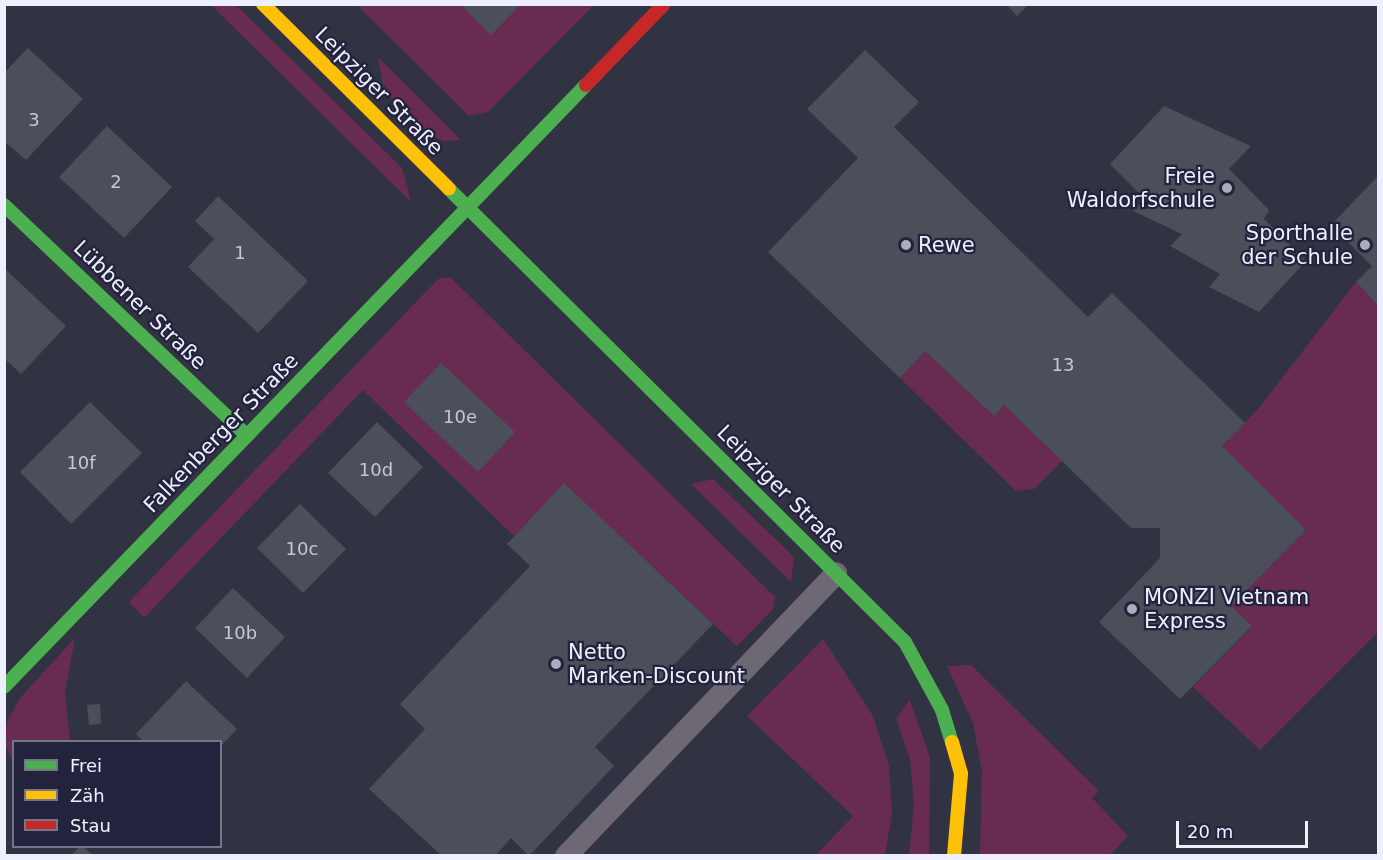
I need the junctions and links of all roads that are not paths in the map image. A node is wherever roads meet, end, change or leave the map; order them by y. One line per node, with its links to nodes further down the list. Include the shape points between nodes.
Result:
1 (263, 4): 4 (street, Leipziger Straße)
2 (664, 4): 4 (street)
3 (4, 205): 5 (street, Lübbener Straße)
4 (466, 207): 5 (street, Falkenberger Straße); 6 (street, Leipziger Straße)
5 (246, 435): 7 (street, Falkenberger Straße)
6 (836, 573): 8 (lane); 9 (street, Leipziger Straße, via 905,642 942,710 961,774)
7 (4, 687)
8 (566, 855)
9 (954, 855)

